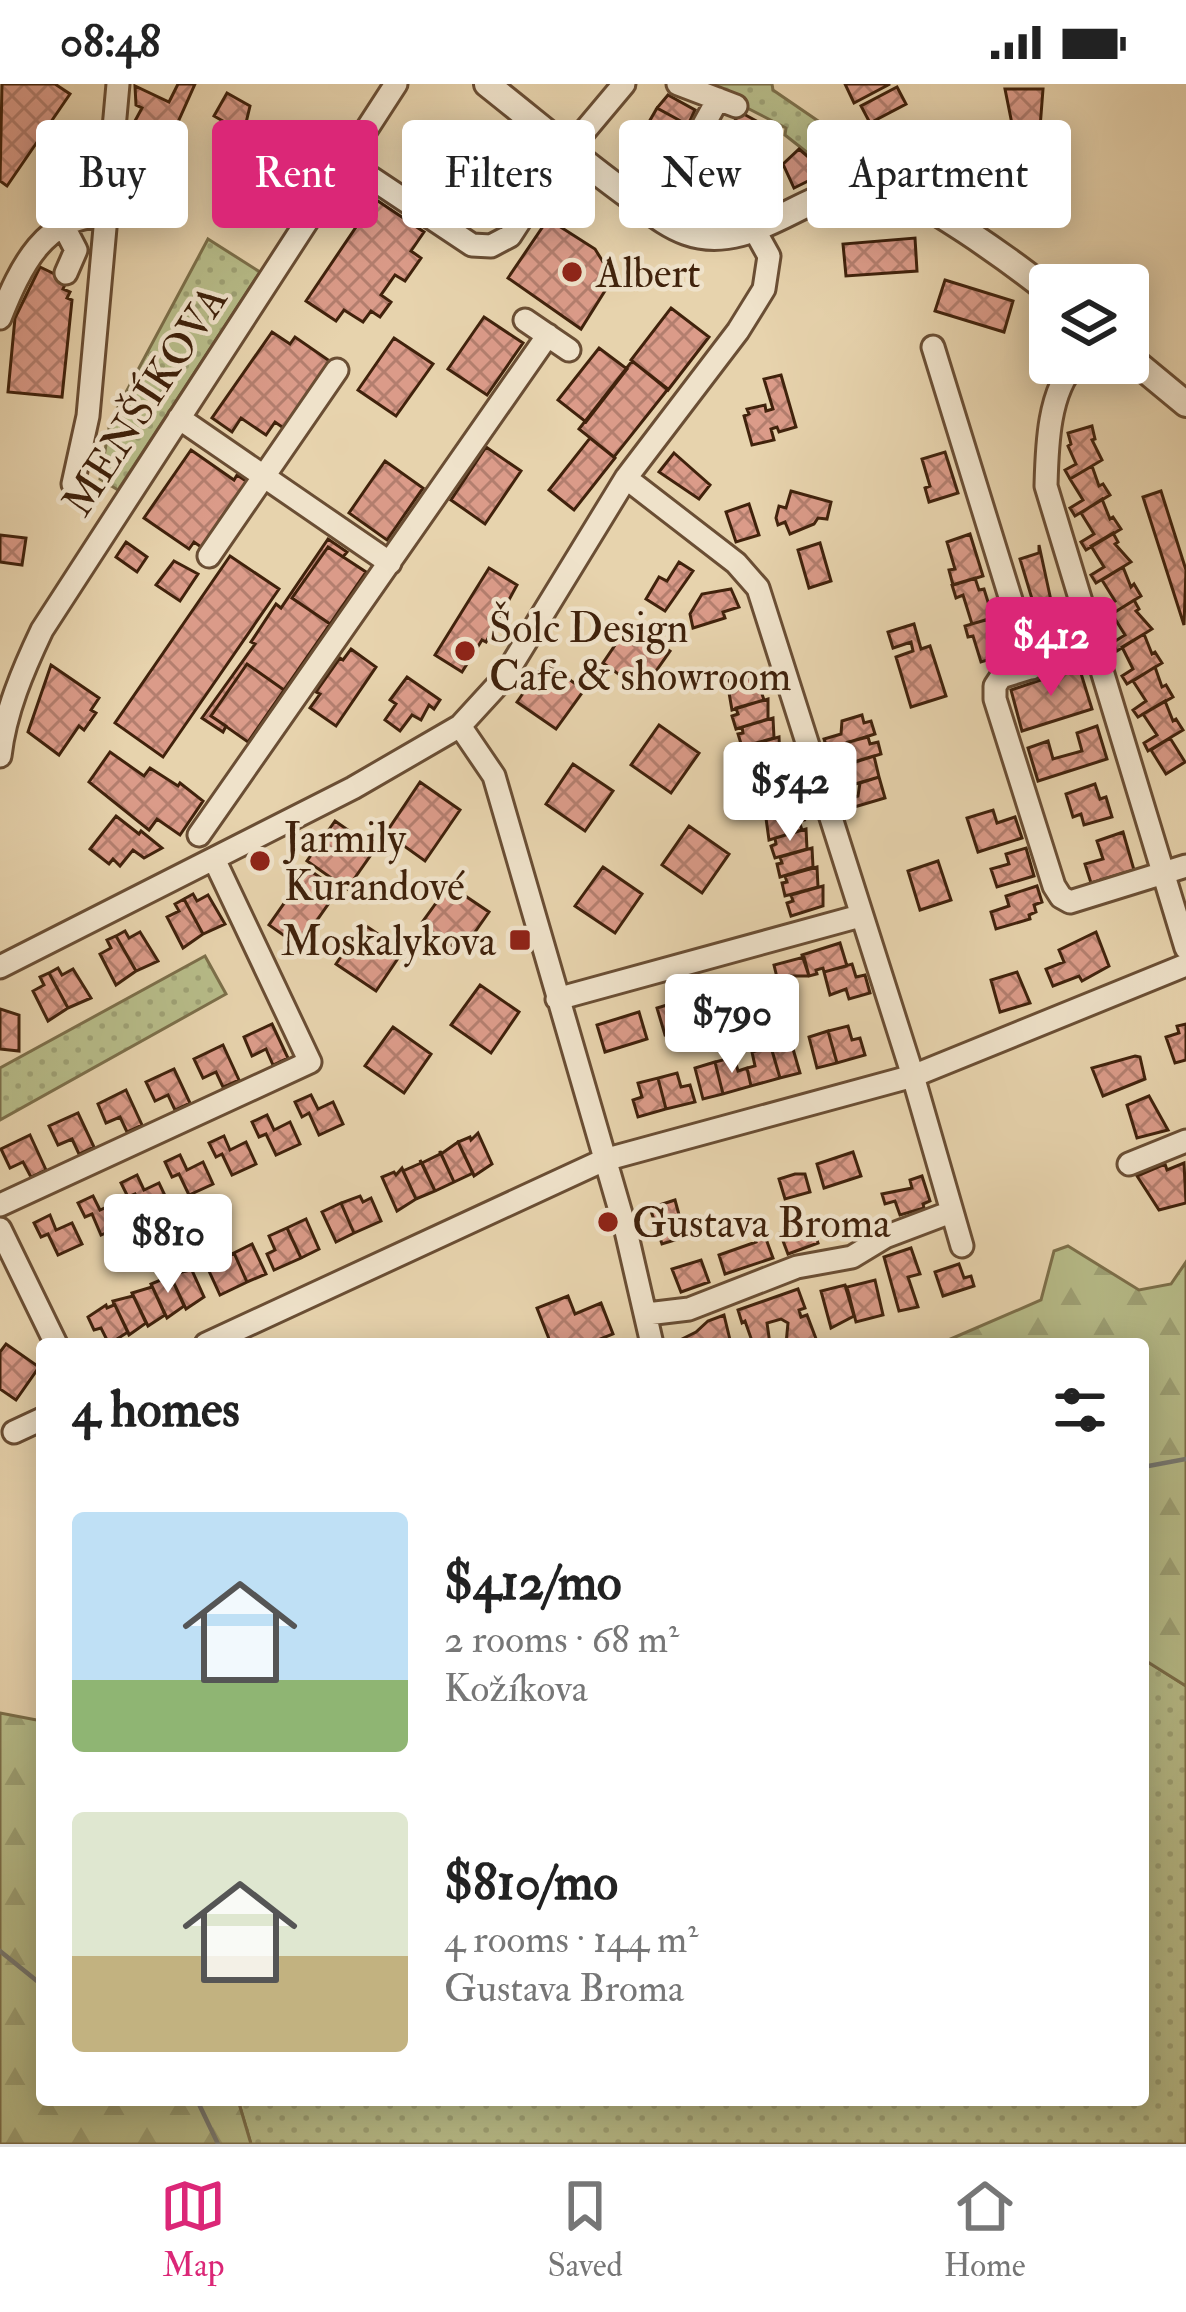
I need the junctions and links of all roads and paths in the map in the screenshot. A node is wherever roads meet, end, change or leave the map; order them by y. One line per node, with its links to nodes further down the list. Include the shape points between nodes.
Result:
1 (118, 84): 6 (street)
2 (396, 84): 7 (street, MENŠÍKOVA)
3 (487, 84): 8 (street)
4 (624, 84): 9 (street)
5 (678, 84): 10 (street, via 727,103)
6 (115, 120)
7 (372, 120)
8 (531, 120)
9 (594, 120)
10 (715, 120)
11 (595, 171): 18 (street, via 686,232)
12 (56, 228): 21 (street, via 28,259)
13 (65, 228): 19 (street, via 76,250)
14 (105, 228): 33 (street, via 88,416)
15 (302, 228): 30 (street, MENŠÍKOVA)
16 (448, 228): 17 (street, via 491,246)
17 (516, 228)
18 (754, 229): 20 (street, via 845,189 890,187); 32 (street, via 769,256 764,289)
19 (65, 273)
20 (1029, 278)
21 (0, 318)
22 (525, 320): 23 (street)
23 (548, 335): 25 (street); 35 (street)
24 (932, 347): 37 (street)
25 (569, 350)
26 (338, 370): 31 (street)
27 (1149, 373): 29 (street)
28 (1064, 384): 36 (street, via 1052,417 1046,485)
29 (1186, 404)
30 (179, 418): 31 (street); 39 (street, MENŠÍKOVA, via 42,630)
31 (263, 476): 34 (street); 35 (street)
32 (626, 478): 38 (street, via 503,679); 44 (street, via 758,589)
33 (73, 484)
34 (209, 556)
35 (390, 563): 40 (street)
36 (1095, 648): 37 (street); 43 (street)
37 (1032, 668): 43 (street, via 1001,677 995,699 1061,897 1070,902)
38 (460, 725): 41 (street); 48 (street, via 494,776)
39 (0, 756)
40 (199, 835)
41 (214, 860): 47 (street); 53 (street, via 310,1062)
42 (1186, 866): 43 (street)
43 (1163, 873): 45 (street)
44 (860, 916): 48 (street); 49 (street)
45 (1186, 948)
46 (1186, 965): 49 (street)
47 (0, 967)
48 (557, 999): 51 (street)
49 (913, 1076): 51 (street); 54 (street)
50 (1186, 1141): 52 (street)
51 (604, 1160): 57 (street); 59 (street)
52 (1130, 1164)
53 (0, 1205)
54 (951, 1212): 56 (street); 57 (street, via 852,1257 797,1267 689,1309)
55 (0, 1229): 58 (street)
56 (962, 1246)
57 (647, 1314): 60 (street)
58 (53, 1338)
59 (219, 1338)
60 (651, 1338)
61 (36, 1422): 62 (street)
62 (14, 1432)

